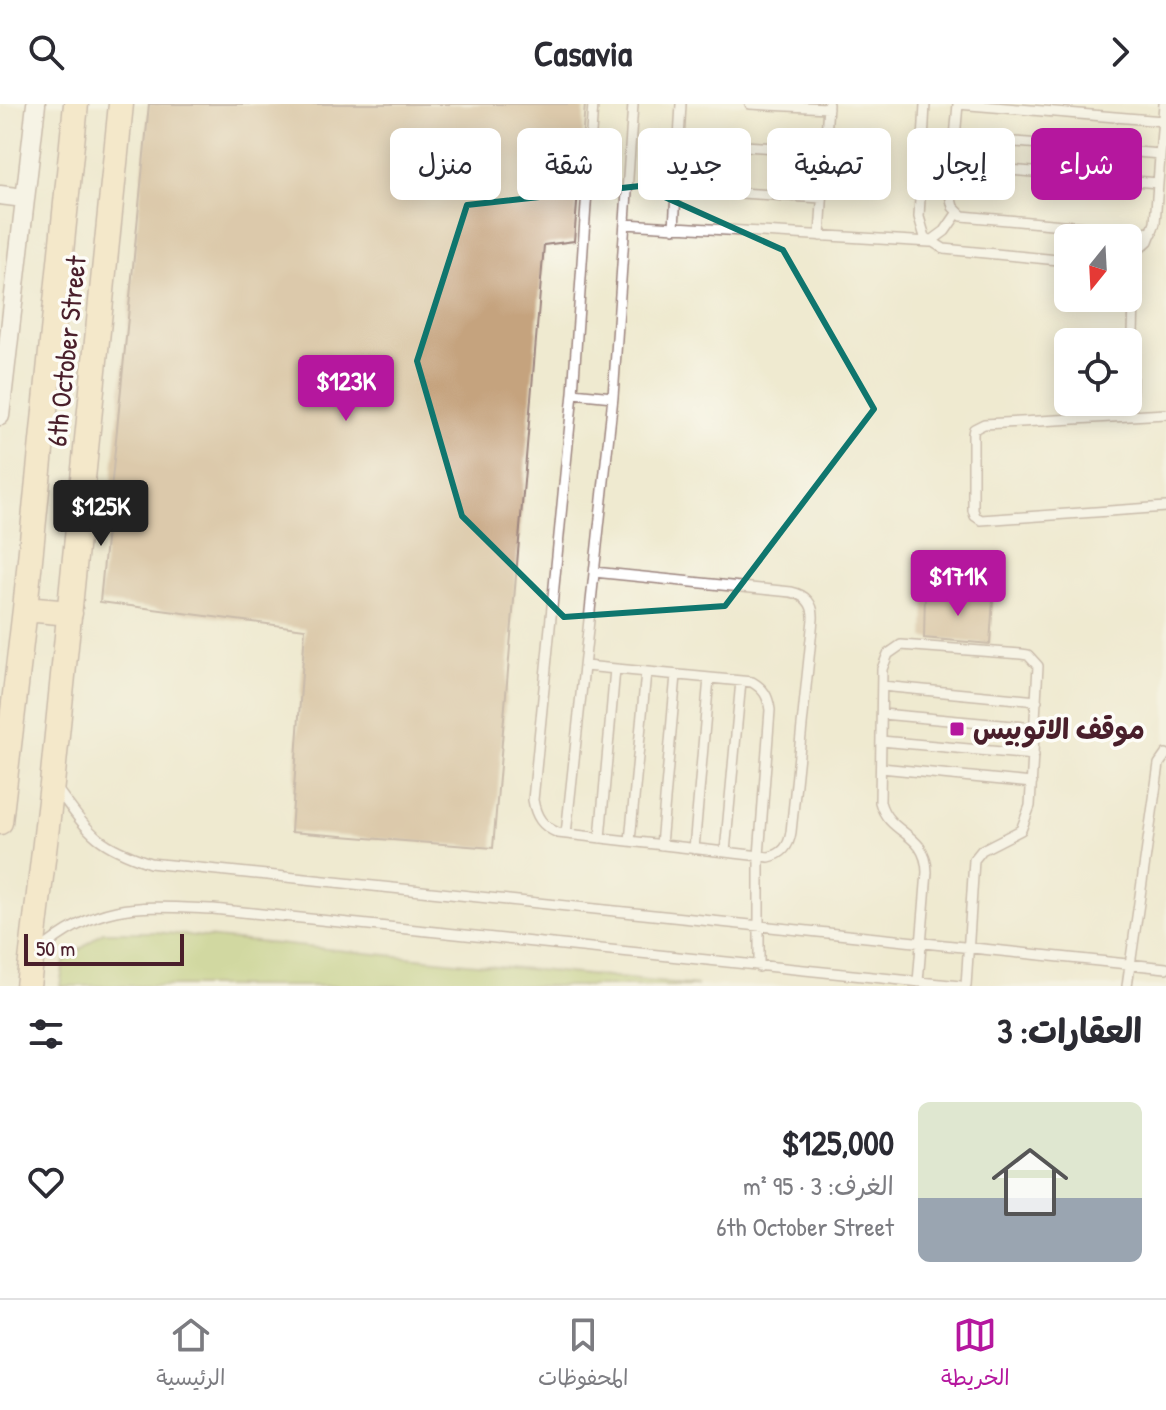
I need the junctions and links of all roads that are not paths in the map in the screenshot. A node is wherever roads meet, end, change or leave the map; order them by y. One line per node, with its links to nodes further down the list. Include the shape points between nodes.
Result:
1 (36, 104): 21 (street)
2 (76, 104): 41 (street, 6th October Street)
3 (121, 104): 42 (street, 6th October Street)
4 (593, 104): 33 (lane)
5 (633, 104): 26 (lane)
6 (681, 104): 13 (lane)
7 (750, 104): 11 (lane)
8 (925, 104): 30 (lane, via 919,217)
9 (958, 104): 12 (lane); 15 (lane)
10 (1164, 104): 12 (lane)
11 (828, 106): 14 (lane)
12 (1163, 121): 17 (lane)
13 (680, 128)
14 (827, 128)
15 (956, 128)
16 (1015, 142): 17 (lane)
17 (1160, 154): 19 (lane)
18 (1015, 170): 19 (lane)
19 (1158, 183): 28 (lane)
20 (0, 195): 21 (street)
21 (24, 198): 37 (street)
22 (675, 200): 27 (lane)
23 (822, 200): 29 (lane)
24 (951, 200): 25 (lane)
25 (958, 212): 28 (lane, via 975,218); 30 (lane)
26 (625, 224): 27 (lane); 34 (lane)
27 (674, 228): 29 (lane)
28 (1152, 233): 31 (lane)
29 (820, 236): 30 (lane)
30 (930, 242): 32 (lane, via 944,249)
31 (1142, 244)
32 (1054, 260)
33 (573, 393): 34 (lane); 61 (lane, via 533,800 540,821)
34 (613, 397): 40 (lane)
35 (1166, 414): 36 (lane)
36 (1142, 415)
37 (0, 416)
38 (1131, 416): 39 (lane, via 979,425 973,434 975,516 981,520)
39 (1166, 507)
40 (594, 572): 43 (lane); 67 (lane, via 791,592 809,601 813,619 790,841 778,855)
41 (25, 609): 42 (street); 59 (street, 6th October Street)
42 (70, 613): 58 (street, 6th October Street)
43 (585, 666): 44 (lane); 61 (lane)
44 (615, 669): 45 (lane); 62 (lane)
45 (646, 672): 46 (lane); 63 (lane)
46 (676, 675): 47 (lane); 64 (lane)
47 (709, 678): 48 (lane); 65 (lane)
48 (741, 681): 66 (lane); 67 (lane, via 762,688 770,710)
49 (882, 686): 50 (lane); 50 (lane, via 884,661 901,645 1021,654 1038,666); 51 (lane)
50 (1037, 701): 52 (lane)
51 (882, 714): 52 (lane); 53 (lane)
52 (1036, 728): 55 (lane)
53 (881, 741): 55 (lane); 56 (lane)
54 (1166, 754): 72 (lane, via 1159,764)
55 (1034, 755): 57 (lane)
56 (881, 768): 57 (lane); 69 (lane, via 883,812 917,841 925,856)
57 (1032, 783): 70 (lane, via 1021,830 982,850 974,860)
58 (52, 784): 68 (lane, via 89,832 115,852 150,863); 71 (street, 6th October Street)
59 (0, 816): 60 (street, 6th October Street)
60 (0, 822)
61 (566, 834): 62 (lane)
62 (600, 838): 63 (lane)
63 (630, 841): 64 (lane)
64 (661, 845): 65 (lane)
65 (694, 849): 66 (lane)
66 (725, 852): 67 (lane)
67 (759, 856): 68 (lane)
68 (761, 927): 69 (lane); 73 (lane)
69 (920, 943): 70 (lane); 75 (lane)
70 (969, 948): 72 (lane); 78 (lane)
71 (32, 957): 73 (lane, via 86,919 136,906 213,909); 76 (street, 6th October Street)
72 (1130, 964): 74 (lane); 79 (lane)
73 (759, 967): 75 (lane)
74 (1166, 968)
75 (918, 982): 77 (lane)
76 (28, 986)
77 (960, 986)
78 (966, 986)
79 (1127, 986)

